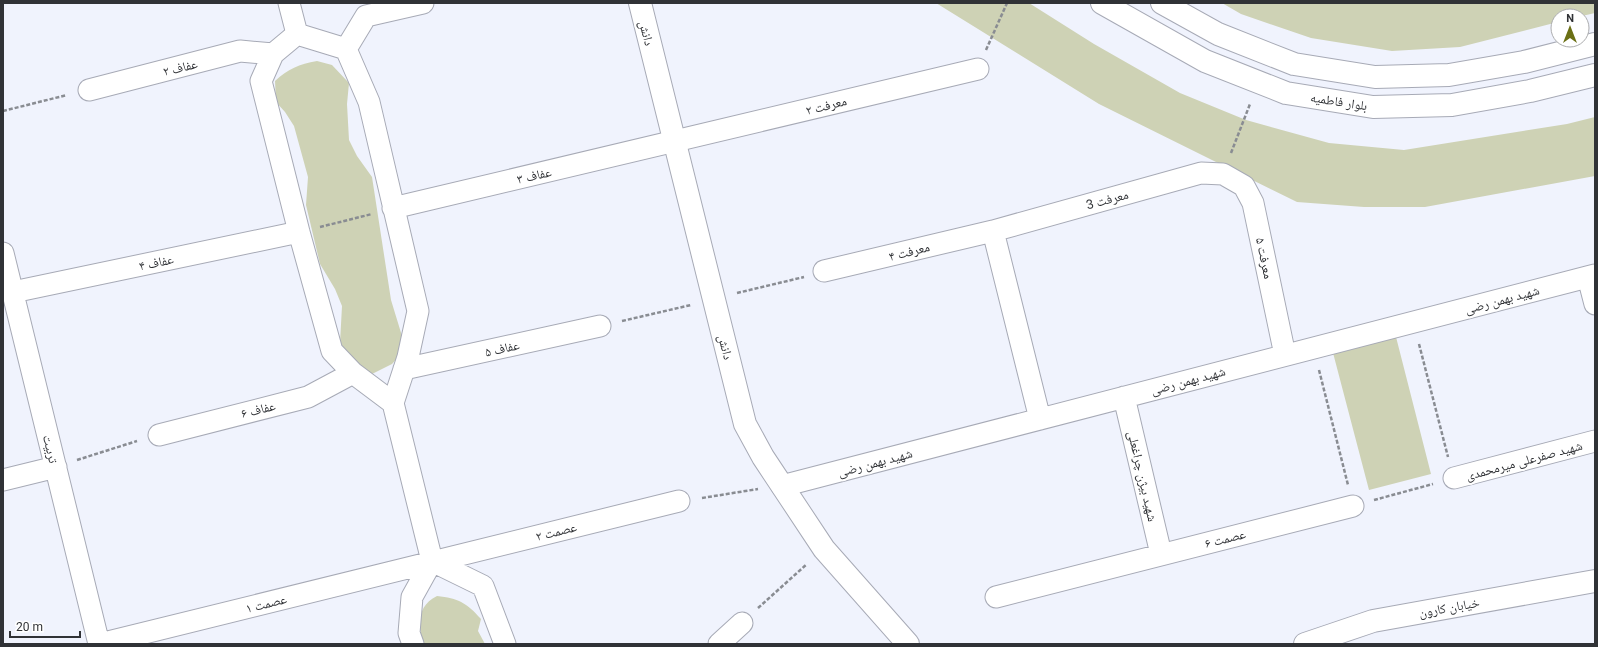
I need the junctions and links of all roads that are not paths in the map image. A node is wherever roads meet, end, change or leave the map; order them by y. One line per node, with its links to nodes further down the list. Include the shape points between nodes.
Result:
1 (289, 3): 6 (street)
2 (423, 3): 8 (street, via 366,16)
3 (640, 3): 13 (street, دانش)
4 (1102, 3): 11 (street, بلوار فاطمیه, via 1205,61 1286,93 1373,107 1452,105 1530,91)
5 (1162, 3): 7 (street, via 1218,34 1294,64 1374,77 1449,75 1524,62)
6 (298, 34): 8 (street); 9 (street)
7 (1595, 44)
8 (346, 49): 15 (street, via 369,102)
9 (272, 54): 12 (street, عفاف ۲, via 240,51); 17 (street, via 261,81)
10 (978, 68): 13 (street, معرفت ۲)
11 (1595, 75)
12 (89, 90)
13 (674, 142): 15 (street, عفاف ۳); 35 (street, دانش, via 745,424)
14 (1223, 174): 16 (street, معرفت 3, via 1201,174); 24 (street, معرفت ۵, via 1244,186 1253,203)
15 (393, 208): 25 (street, via 418,311)
16 (993, 231): 19 (street, معرفت ۴); 29 (street)
17 (299, 232): 21 (street, عفاف ۴); 26 (street, via 332,352)
18 (3, 253): 21 (street, تربیت)
19 (824, 272)
20 (1591, 276): 22 (street); 24 (street, شهید بهمن رضی)
21 (12, 292): 32 (street, تربیت)
22 (1595, 304)
23 (600, 326): 25 (street, عفاف ۵)
24 (1285, 355): 27 (street, شهید بهمن رضی)
25 (404, 369): 28 (street)
26 (353, 373): 28 (street); 30 (street, عفاف ۶, via 308,397)
27 (1124, 397): 29 (street, شهید بهمن رضی); 38 (street, شهید بیژن چراغعلی)
28 (393, 403): 39 (street)
29 (1040, 419): 35 (street, شهید بهمن رضی)
30 (159, 435)
31 (1595, 441): 33 (street, شهید صفرعلی میرمحمدی)
32 (56, 467): 34 (street); 43 (street, تربیت)
33 (1454, 478)
34 (3, 480)
35 (782, 486): 47 (street, دانش, via 824,549)
36 (679, 501): 39 (street, عصمت ۲)
37 (1354, 506): 38 (street, عصمت ۶)
38 (1161, 554): 41 (street, عصمت ۶)
39 (432, 561): 43 (street, عصمت ۱); 44 (street, via 412,597 409,633); 45 (street, via 483,586)
40 (1595, 581): 48 (street, خیابان کارون, via 1373,621)
41 (996, 597)
42 (742, 623): 46 (street)
43 (100, 644)
44 (413, 644)
45 (505, 644)
46 (719, 644)
47 (908, 644)
48 (1305, 644)

